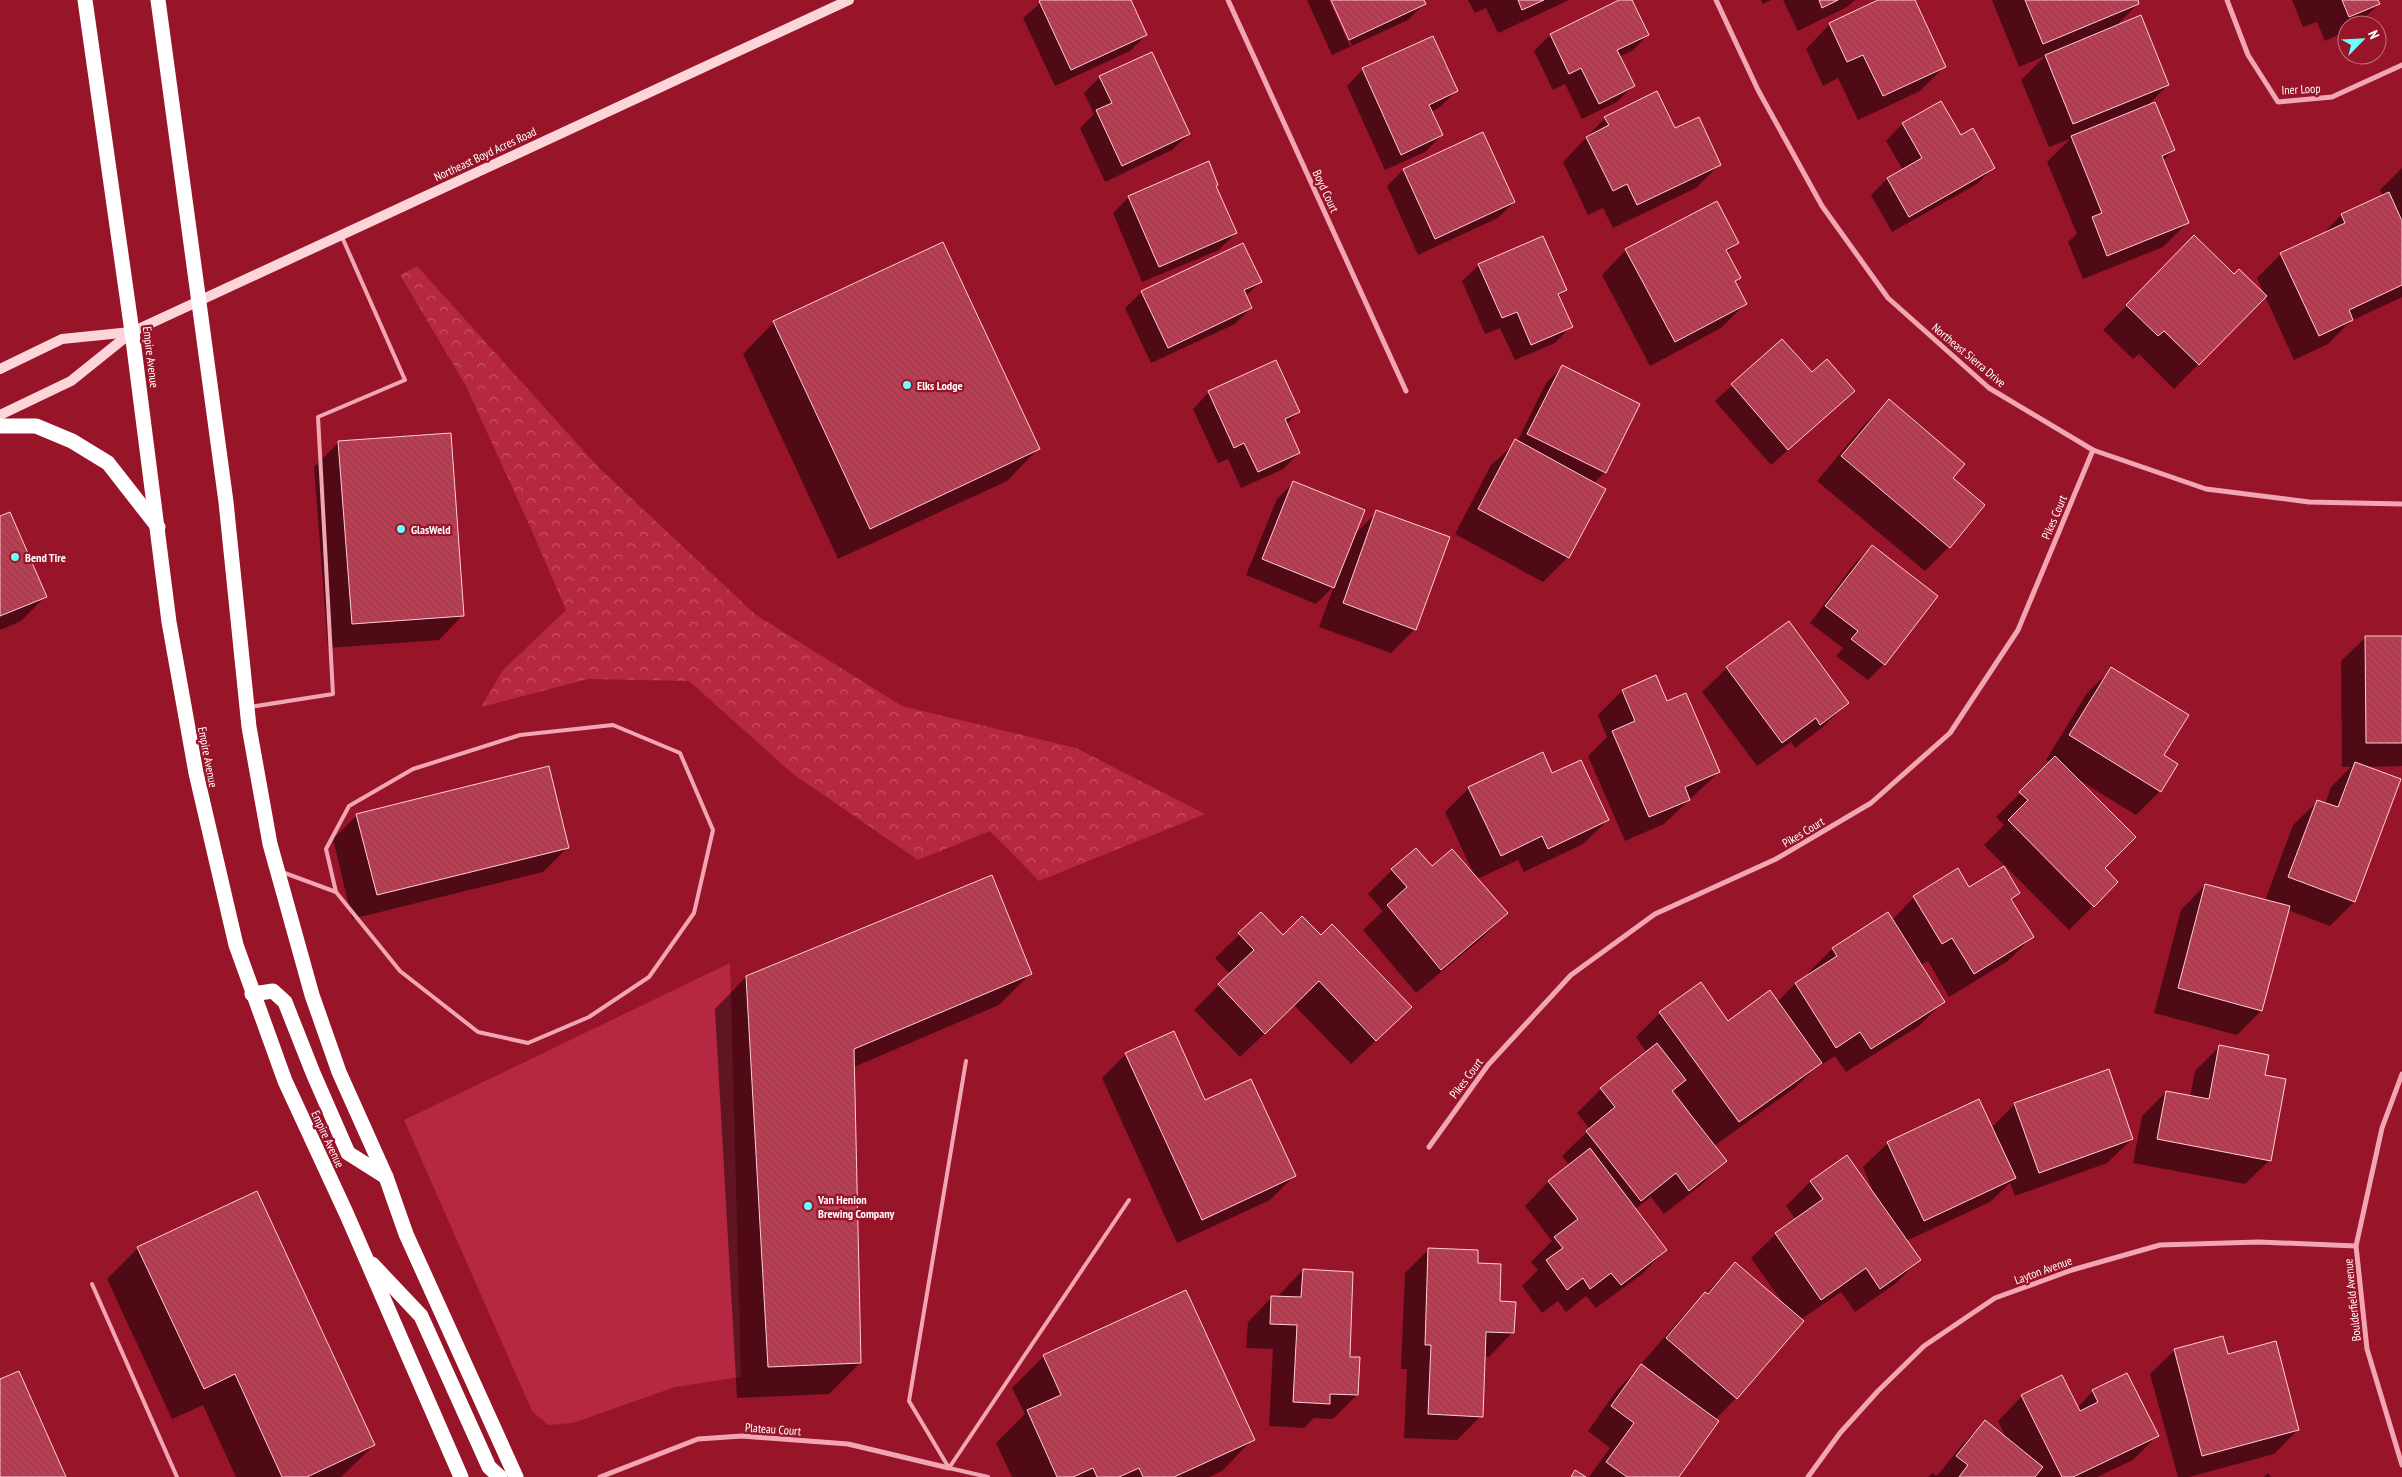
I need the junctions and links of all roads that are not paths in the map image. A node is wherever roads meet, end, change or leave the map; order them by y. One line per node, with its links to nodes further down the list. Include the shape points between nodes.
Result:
1 (85, 0): 10 (highway, Empire Avenue)
2 (158, 0): 9 (highway)
3 (849, 0): 8 (street, Northeast Boyd Acres Road)
4 (1228, 0): 12 (street, Boyd Court)
5 (1716, 0): 15 (street, Northeast Sierra Drive, via 1758,90 1822,206 1888,298 1990,388)
6 (2228, 0): 7 (street, Iner Loop, via 2248,55 2278,102 2332,97)
7 (2402, 65)
8 (342, 235): 9 (street, Northeast Boyd Acres Road); 18 (lane, via 405,380 318,417 333,694)
9 (201, 301): 10 (street, Northeast Boyd Acres Road); 18 (highway)
10 (132, 332): 11 (street, Northeast Boyd Acres Road, via 62,339); 13 (street, Northeast Boyd Acres Road, via 71,381); 17 (highway, Empire Avenue)
11 (0, 368)
12 (1406, 391)
13 (0, 415)
14 (0, 426): 17 (highway, via 36,426 72,441 108,463)
15 (2093, 450): 16 (street, Northeast Sierra Drive, via 2206,489 2309,502); 24 (street, Pikes Court, via 2018,630 1950,733 1871,803 1776,859 1655,914 1571,974 1488,1065)
16 (2402, 504)
17 (159, 528): 21 (highway, Empire Avenue, via 170,622 196,773 236,945)
18 (247, 707): 19 (highway, via 258,783)
19 (277, 871): 20 (lane); 25 (highway, via 312,995 339,1072)
20 (336, 892): 20 (lane, via 400,971 478,1032 528,1043 588,1017 649,977 694,913 713,830 680,753 613,725 520,735 413,770 349,806 326,849)
21 (252, 994): 25 (highway, via 273,991 285,1002 348,1153); 28 (highway, Empire Avenue, via 285,1081)
22 (966, 1061): 31 (lane, via 910,1401)
23 (2402, 1074): 27 (street, Boulderfield Avenue, via 2382,1128)
24 (1429, 1147)
25 (386, 1177): 35 (highway, via 406,1234)
26 (1129, 1200): 31 (lane)
27 (2356, 1246): 30 (street, Boulderfield Avenue, via 2367,1349); 38 (street, Layton Avenue, via 2259,1242 2160,1245 2072,1270 1995,1298 1924,1346 1840,1433)
28 (364, 1256): 33 (highway, Empire Avenue); 34 (highway, via 421,1316 489,1467)
29 (92, 1284): 32 (lane)
30 (2402, 1465)
31 (949, 1468): 36 (street, Plateau Court, via 848,1444 742,1436 698,1439); 37 (lane)
32 (177, 1477)
33 (461, 1477)
34 (500, 1477)
35 (516, 1477)
36 (600, 1477)
37 (988, 1477)
38 (1808, 1477)

